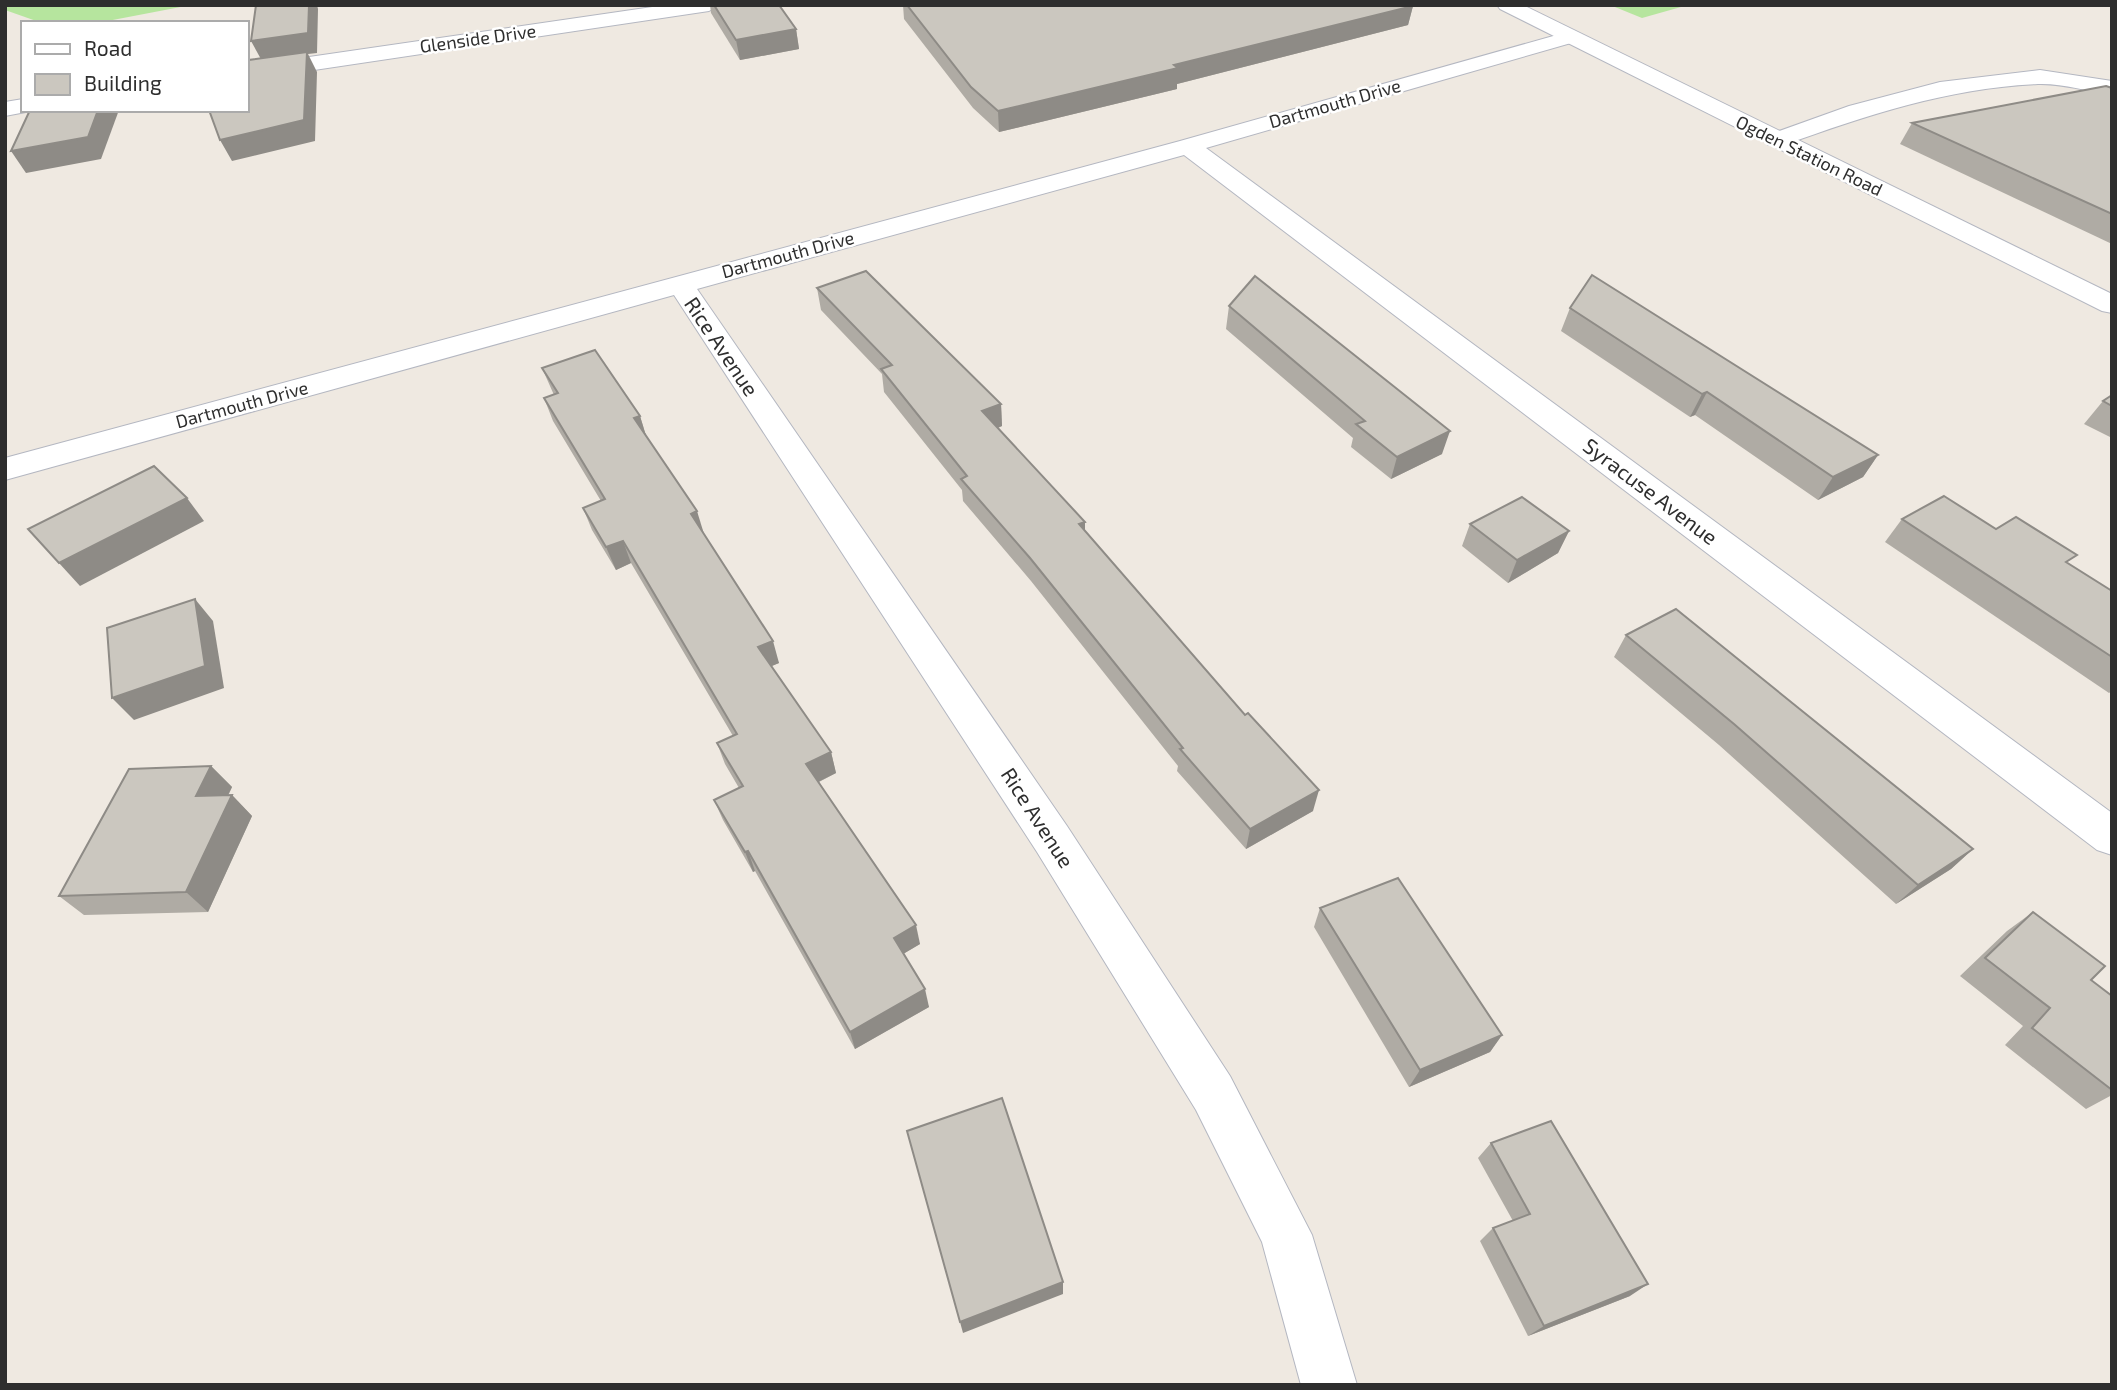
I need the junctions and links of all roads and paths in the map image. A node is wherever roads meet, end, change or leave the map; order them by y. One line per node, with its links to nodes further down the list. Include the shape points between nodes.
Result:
1 (709, 5): 4 (street, Glenside Drive)
2 (1507, 5): 3 (street, Ogden Station Road)
3 (1571, 37): 6 (street, Ogden Station Road); 7 (street, Dartmouth Drive)
4 (248, 73)
5 (2112, 88): 6 (street, via 2040,77 1940,89)
6 (1776, 139): 9 (street, Ogden Station Road)
7 (1188, 146): 8 (street, Dartmouth Drive); 11 (street, Syracuse Avenue)
8 (680, 284): 10 (street, Dartmouth Drive); 12 (street, Rice Avenue, via 1052,839 1213,1093 1286,1235)
9 (2112, 305)
10 (5, 469)
11 (2112, 837)
12 (1329, 1385)

